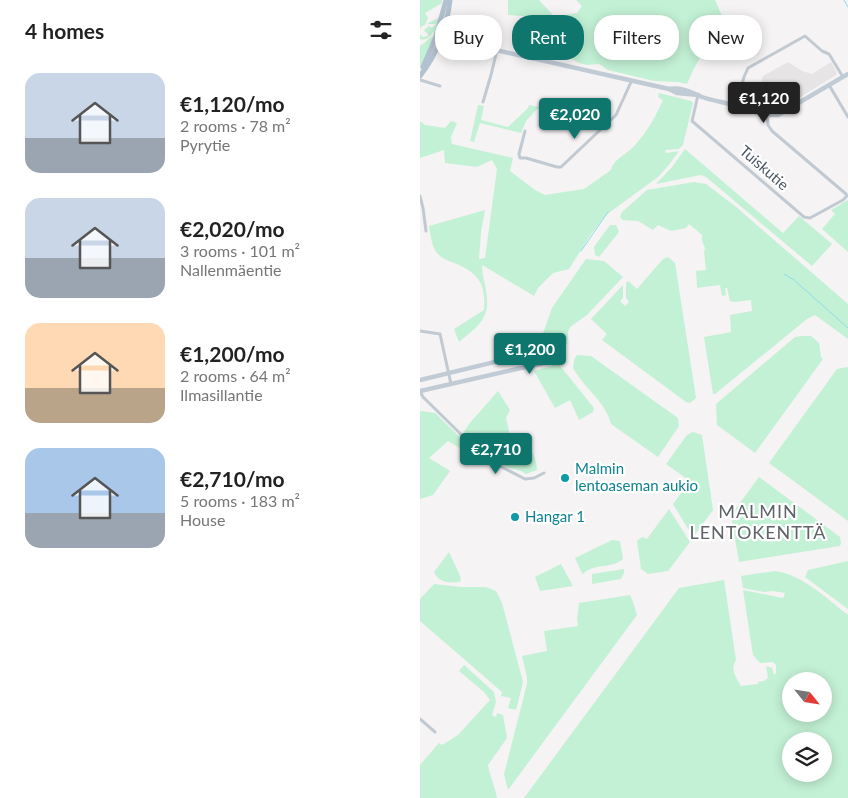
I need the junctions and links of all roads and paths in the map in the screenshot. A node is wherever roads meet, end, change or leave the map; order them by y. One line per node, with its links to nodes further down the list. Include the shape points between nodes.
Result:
1 (446, 0): 3 (main road)
2 (450, 0): 4 (main road)
3 (443, 15)
4 (448, 15)
5 (435, 51): 9 (main road)
6 (502, 51): 10 (main road)
7 (495, 60): 14 (street)
8 (846, 75): 11 (main road); 15 (street, via 829,54 806,36 746,69)
9 (420, 77): 12 (street)
10 (631, 82): 13 (main road); 19 (street, via 616,114)
11 (829, 85): 17 (main road, via 779,115); 18 (street)
12 (440, 86)
13 (698, 95): 15 (main road); 22 (street, Tuiskutie, via 692,121 804,217 808,218)
14 (483, 102)
15 (737, 106): 17 (main road)
16 (544, 110): 19 (street)
17 (767, 113): 22 (street, via 772,131)
18 (848, 117)
19 (602, 126): 20 (street, via 561,167 520,158)
20 (525, 130)
21 (420, 196): 23 (street)
22 (847, 196)
23 (426, 231)
24 (420, 331): 25 (street, via 440,334)
25 (449, 374): 26 (main road); 27 (street); 27 (main road, via 540,351 547,356 546,361)
26 (420, 380)
27 (451, 384): 28 (main road)
28 (420, 391): 29 (street, via 486,458 525,480)
29 (544, 473)
30 (420, 719): 31 (street)
31 (435, 732)

